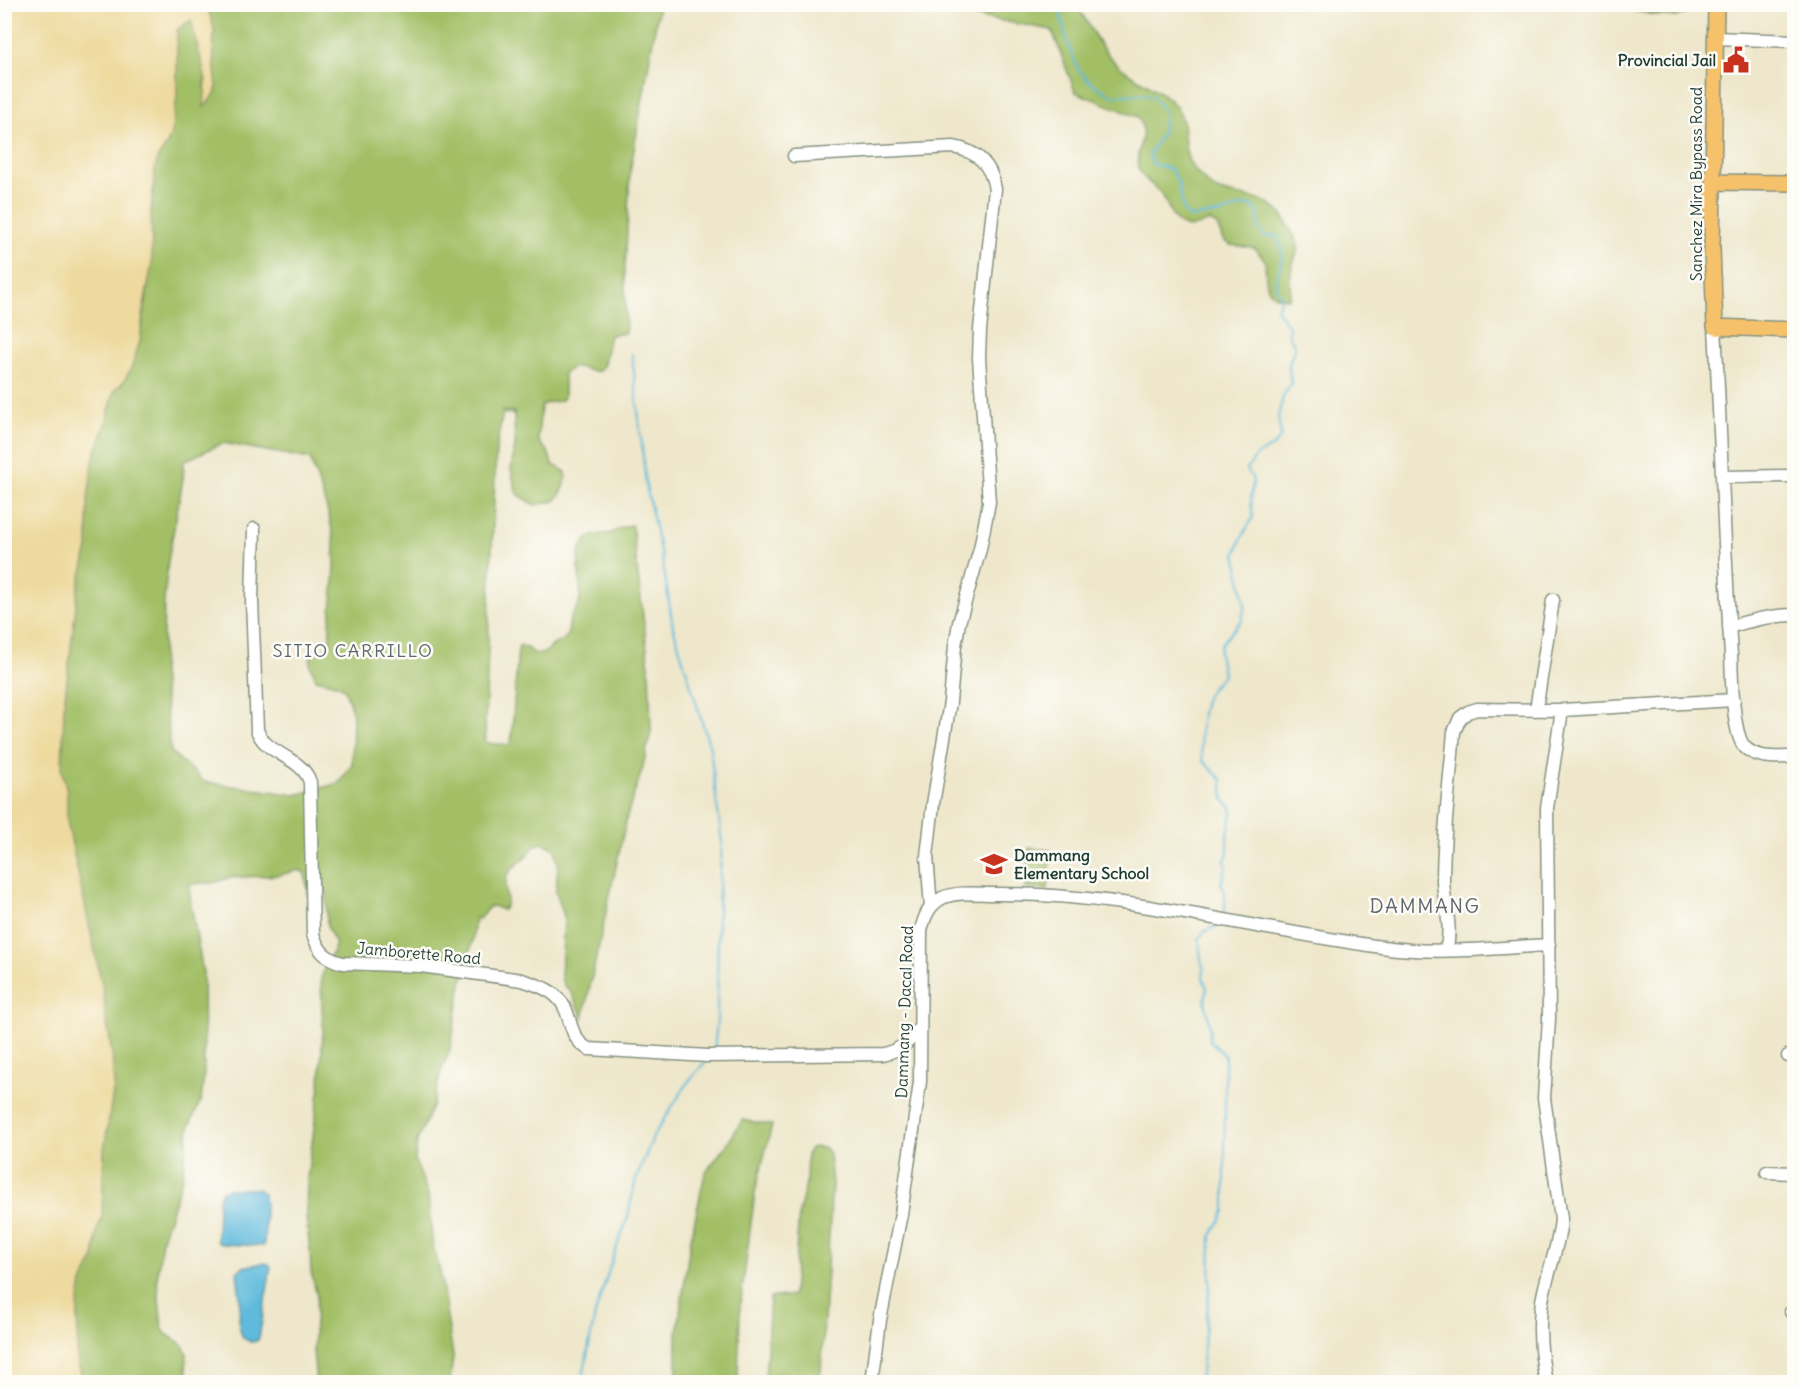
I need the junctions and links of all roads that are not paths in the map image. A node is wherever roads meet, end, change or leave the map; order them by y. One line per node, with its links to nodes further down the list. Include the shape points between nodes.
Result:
1 (1716, 4): 2 (main road, Sanchez Mira Bypass Road)
2 (1715, 38): 3 (street); 5 (main road, Sanchez Mira Bypass Road)
3 (1794, 41)
4 (794, 156): 19 (street, via 953,147 976,154 993,177 979,358 989,502 955,646 927,856)
5 (1713, 182): 6 (main road); 7 (main road, Sanchez Mira Bypass Road)
6 (1794, 183)
7 (1715, 327): 8 (main road); 10 (street)
8 (1794, 330)
9 (1794, 476): 10 (street)
10 (1723, 477): 14 (street)
11 (254, 529): 23 (street, Jamborette Road, via 252,600 257,730 266,746 303,769 310,782 313,934 319,950 343,963 432,968 537,985 558,998 576,1040 590,1049 714,1056)
12 (1553, 600): 16 (street)
13 (1794, 615): 14 (street, via 1753,619)
14 (1729, 627): 15 (street)
15 (1734, 700): 17 (street); 18 (street, via 1738,732 1748,751 1769,757)
16 (1536, 710): 17 (street); 21 (street, via 1477,709 1464,714 1455,727 1443,874 1449,932)
17 (1562, 710): 20 (street, via 1547,808)
18 (1794, 757)
19 (931, 907): 21 (street, Dammang - Dacal Road, via 942,898 956,895 1012,893 1113,902 1382,947); 22 (street, Dammang - Dacal Road, via 921,931)
20 (1549, 945): 21 (street, Dammang - Dacal Road); 28 (street, via 1544,1098 1561,1219 1542,1304 1541,1356)
21 (1446, 950)
22 (920, 1027): 23 (street, via 912,1039); 24 (street, Dammang - Dacal Road)
23 (894, 1052): 24 (street, via 910,1054)
24 (920, 1065): 27 (street, Dammang - Dacal Road, via 901,1214 878,1330)
25 (1767, 1172): 26 (street)
26 (1794, 1173)
27 (872, 1383)
28 (1546, 1383)

